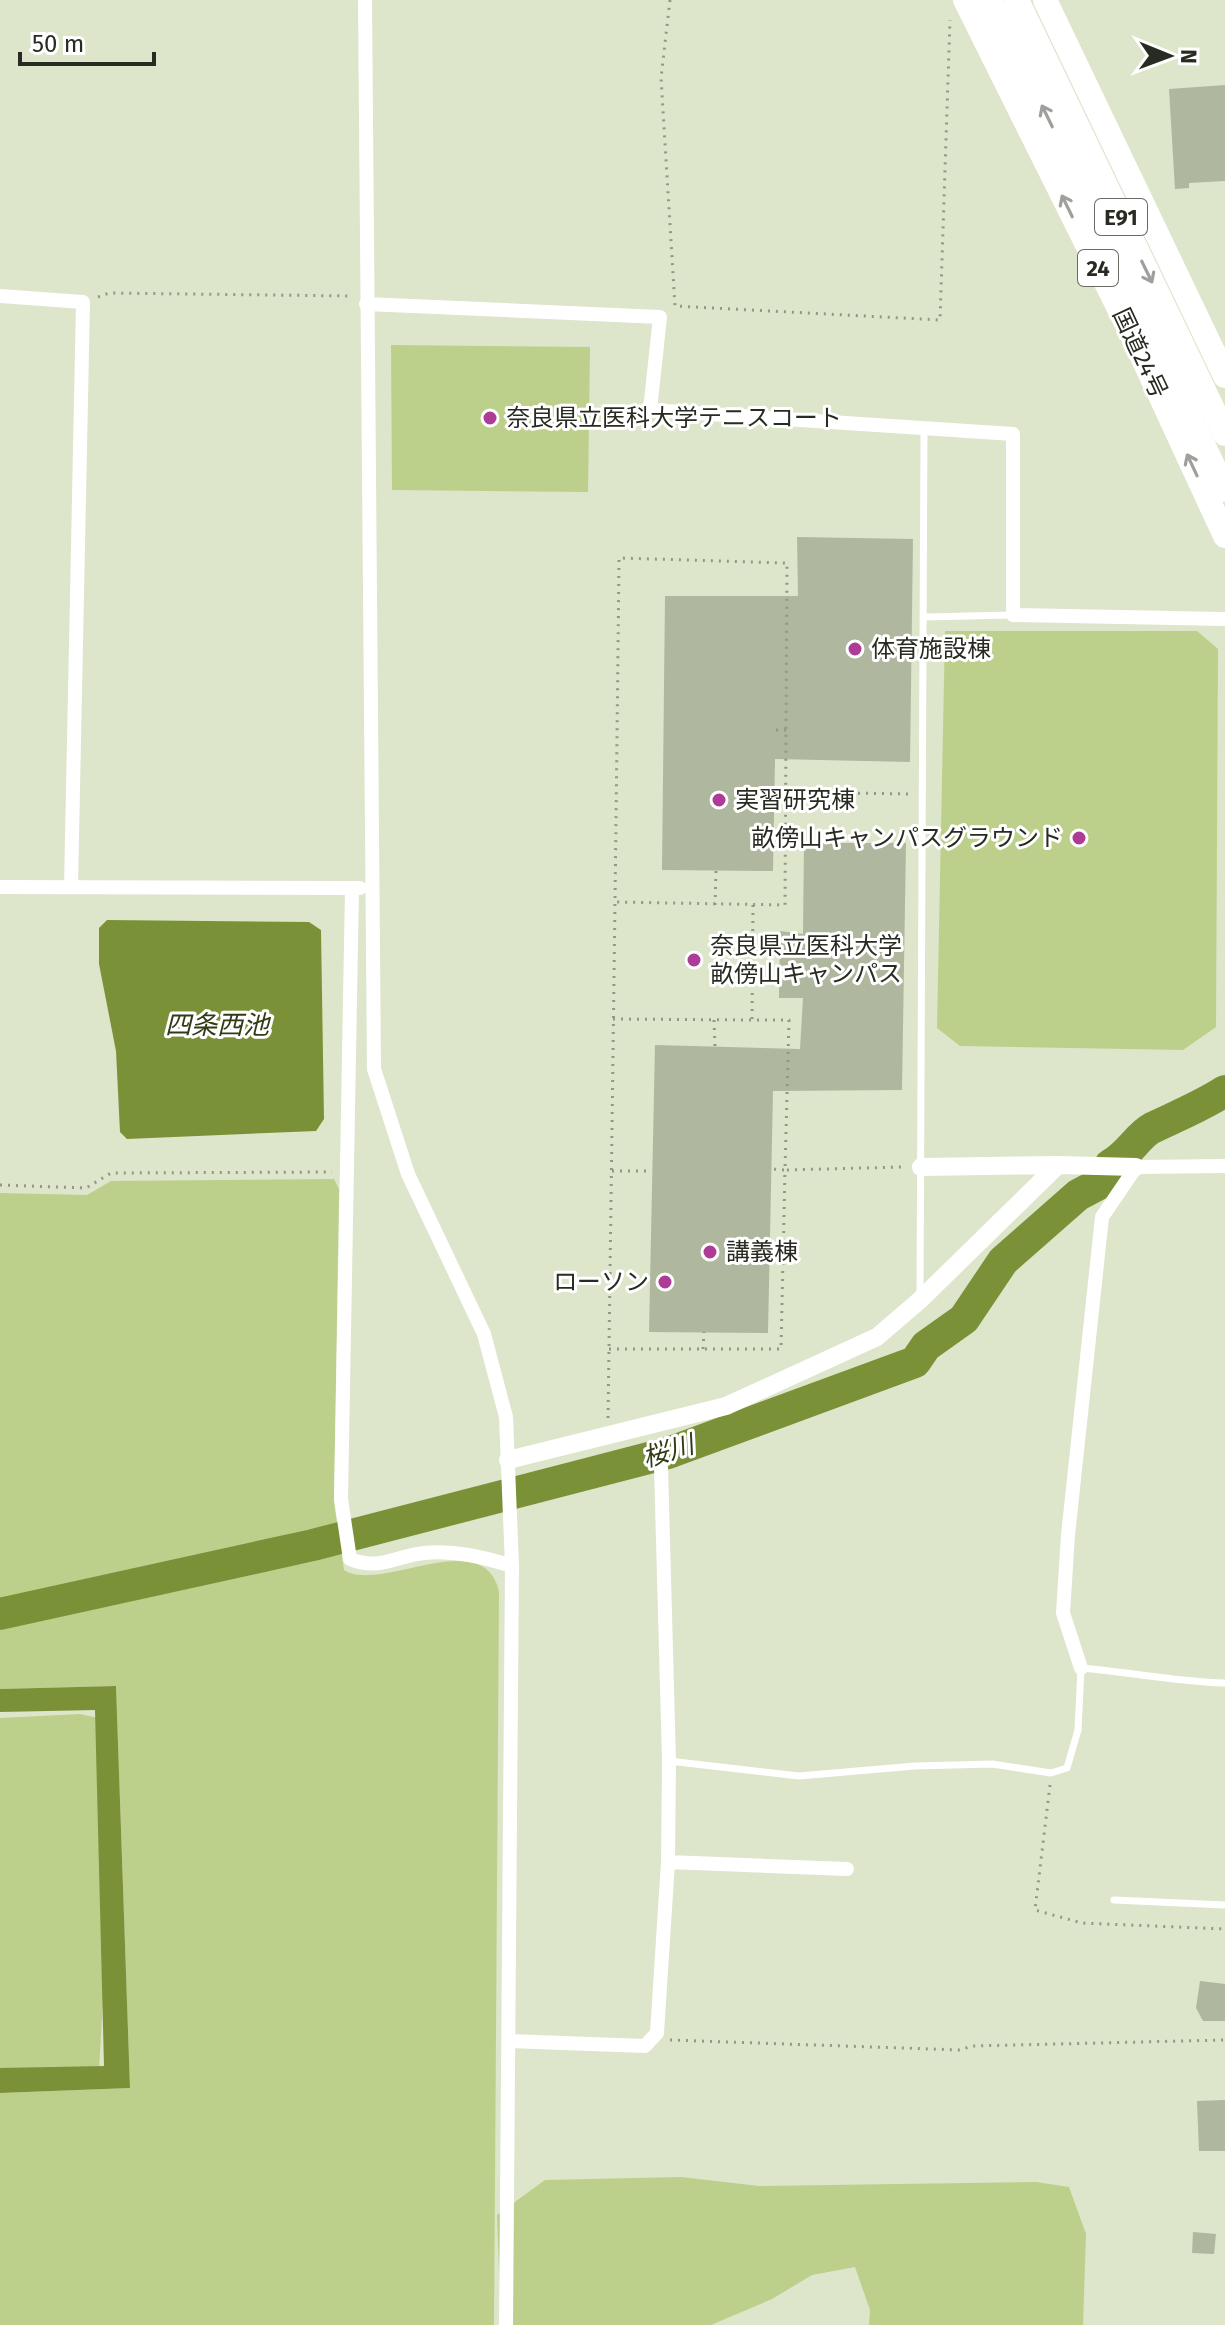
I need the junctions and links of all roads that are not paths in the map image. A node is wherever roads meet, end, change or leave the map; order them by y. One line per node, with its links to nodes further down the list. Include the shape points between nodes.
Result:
1 (365, 0): 7 (street)
2 (991, 0): 11 (highway, E91, one-way to 2)
3 (1017, 0): 10 (highway, E91, one-way to 10)
4 (1045, 0): 8 (highway)
5 (965, 1): 12 (highway, 国道24号 / 24, one-way to 5, via 1132,335)
6 (0, 296): 17 (street, via 83,302)
7 (366, 300): 9 (street, via 660,317 650,410); 19 (street)
8 (1225, 376)
9 (924, 428): 13 (street, via 1013,434); 14 (lane)
10 (1225, 434)
11 (1225, 490)
12 (1225, 536)
13 (1013, 615): 14 (lane); 15 (street)
14 (923, 617): 22 (lane)
15 (1225, 619)
16 (0, 887): 17 (street)
17 (71, 887): 18 (street)
18 (352, 888): 19 (street); 27 (street, via 341,1499 350,1559 367,1566 423,1553 467,1553)
19 (372, 888): 25 (street, via 374,1069 408,1174 484,1334 506,1417)
20 (1058, 1165): 22 (street); 23 (street); 24 (street)
21 (1225, 1166): 23 (street)
22 (921, 1167): 24 (lane)
23 (1136, 1167): 28 (street, via 1102,1217 1063,1613)
24 (920, 1300): 25 (street, via 877,1337 726,1406)
25 (508, 1460): 27 (street)
26 (661, 1467): 30 (street)
27 (512, 1566): 35 (street)
28 (1081, 1668): 29 (lane, via 1174,1682); 30 (lane, via 1078,1730 1067,1768 1051,1773 992,1764 799,1776)
29 (1225, 1683)
30 (669, 1761): 31 (street)
31 (668, 1862): 32 (street); 35 (street, via 657,2033 651,2040 645,2046)
32 (847, 1869)
33 (1114, 1900): 34 (lane)
34 (1225, 1905)
35 (509, 2041): 36 (street)
36 (506, 2325)

